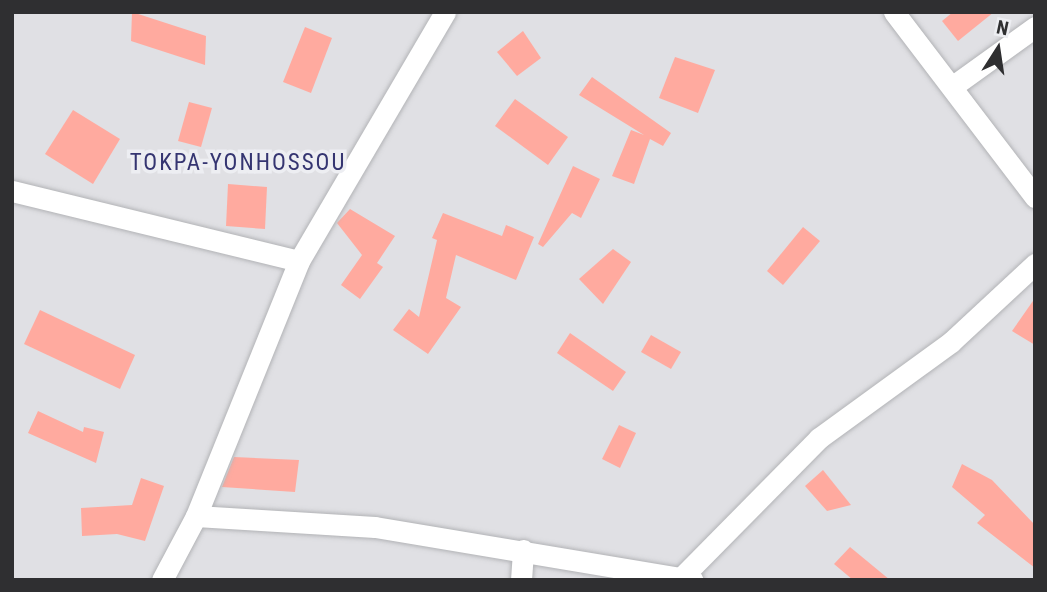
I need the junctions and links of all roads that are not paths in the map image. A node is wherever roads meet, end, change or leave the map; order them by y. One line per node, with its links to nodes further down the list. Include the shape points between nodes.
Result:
1 (445, 12): 7 (street)
2 (894, 12): 4 (street)
3 (1035, 27): 4 (street)
4 (953, 86): 6 (street)
5 (12, 191): 7 (street)
6 (1035, 197)
7 (299, 261): 9 (street)
8 (1035, 264): 11 (street, via 951,342 819,438)
9 (196, 516): 10 (street, via 375,527); 12 (street)
10 (523, 550): 11 (street); 13 (street)
11 (688, 577)
12 (162, 580)
13 (522, 580)

